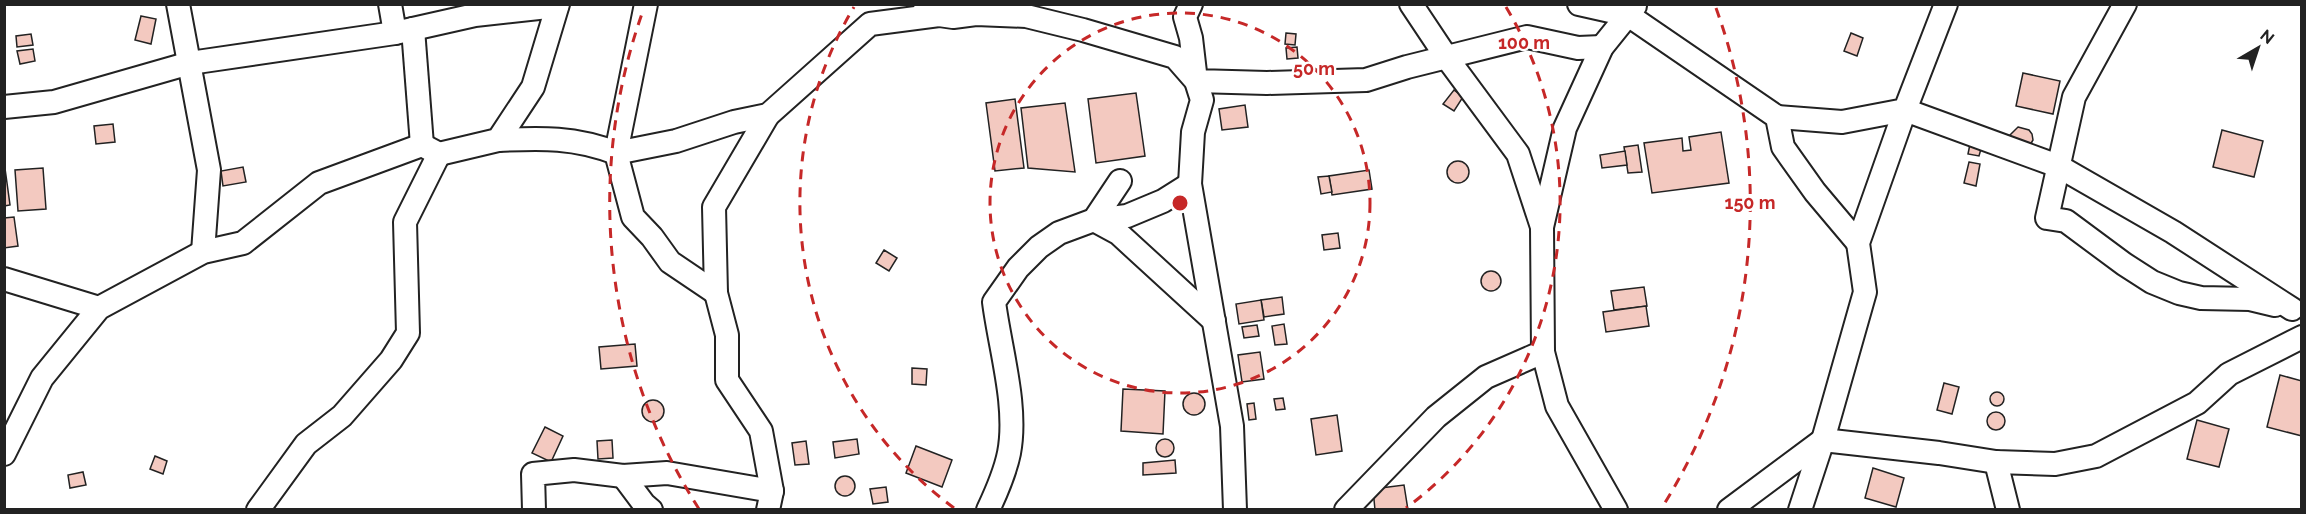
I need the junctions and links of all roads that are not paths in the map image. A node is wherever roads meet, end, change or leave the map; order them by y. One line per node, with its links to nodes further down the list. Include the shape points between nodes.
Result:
1 (178, 4): 17 (street)
2 (390, 4): 14 (street)
3 (646, 4): 25 (street)
4 (907, 4): 11 (street)
5 (1411, 4): 16 (street)
6 (1579, 4): 13 (street)
7 (1946, 4): 20 (street)
8 (2125, 4): 26 (street, via 2074,97)
9 (557, 5): 14 (street, via 475,15); 23 (street, via 533,87)
10 (1184, 9): 18 (street)
11 (932, 10): 12 (street, via 954,17); 21 (street, via 870,24)
12 (1032, 10): 18 (street, via 1083,30 1175,57)
13 (1632, 10): 15 (street); 22 (street)
14 (404, 31): 17 (street); 24 (street)
15 (1602, 47): 16 (street, via 1578,48 1527,37); 30 (street, via 1565,128)
16 (1447, 58): 18 (street, via 1366,80); 30 (street, via 1518,154)
17 (190, 63): 19 (street, via 54,102); 32 (street, via 209,170)
18 (1196, 81): 28 (street, via 1202,100 1193,132)
19 (4, 107)
20 (1905, 110): 22 (street, via 1842,122); 26 (street); 31 (street)
21 (768, 115): 25 (street); 34 (street, via 714,207)
22 (1777, 117): 31 (street, via 1783,147)
23 (498, 140): 24 (street); 25 (street, via 550,138 595,145)
24 (431, 149): 32 (street, via 319,183 243,243); 45 (street, via 405,222 408,333 391,360 342,416 306,444)
25 (616, 153): 34 (street, via 633,217 670,262)
26 (2058, 166): 36 (street, via 2173,232); 36 (street, via 2046,218 2066,221 2124,264 2178,293 2201,298 2250,299)
27 (1120, 181): 29 (street)
28 (1190, 184): 29 (street, via 1127,216); 37 (street)
29 (1094, 220): 37 (street, via 1118,233); 48 (street, via 1059,233 1039,247 993,302 1007,382 1009,451)
30 (1542, 227): 39 (street)
31 (1858, 243): 40 (street, via 1865,292)
32 (203, 252): 35 (street)
33 (4, 279): 35 (street)
34 (716, 293): 44 (street, via 727,335 727,380 761,431)
35 (99, 308): 41 (street, via 42,378)
36 (2297, 311)
37 (1214, 321): 49 (street, via 1232,426)
38 (2301, 337): 42 (street, via 2229,374 2189,408 2096,456 2055,464)
39 (1543, 352): 50 (street, via 1477,384 1436,417); 51 (street, via 1557,406)
40 (1823, 440): 42 (street); 52 (street); 53 (street)
41 (4, 454)
42 (1996, 462): 54 (street)
43 (623, 476): 44 (street, via 667,473); 46 (street, via 574,470 533,474); 47 (street)
44 (770, 500)
45 (258, 510)
46 (534, 510)
47 (651, 510)
48 (988, 510)
49 (1235, 510)
50 (1346, 510)
51 (1616, 510)
52 (1729, 510)
53 (1800, 510)
54 (2008, 510)

